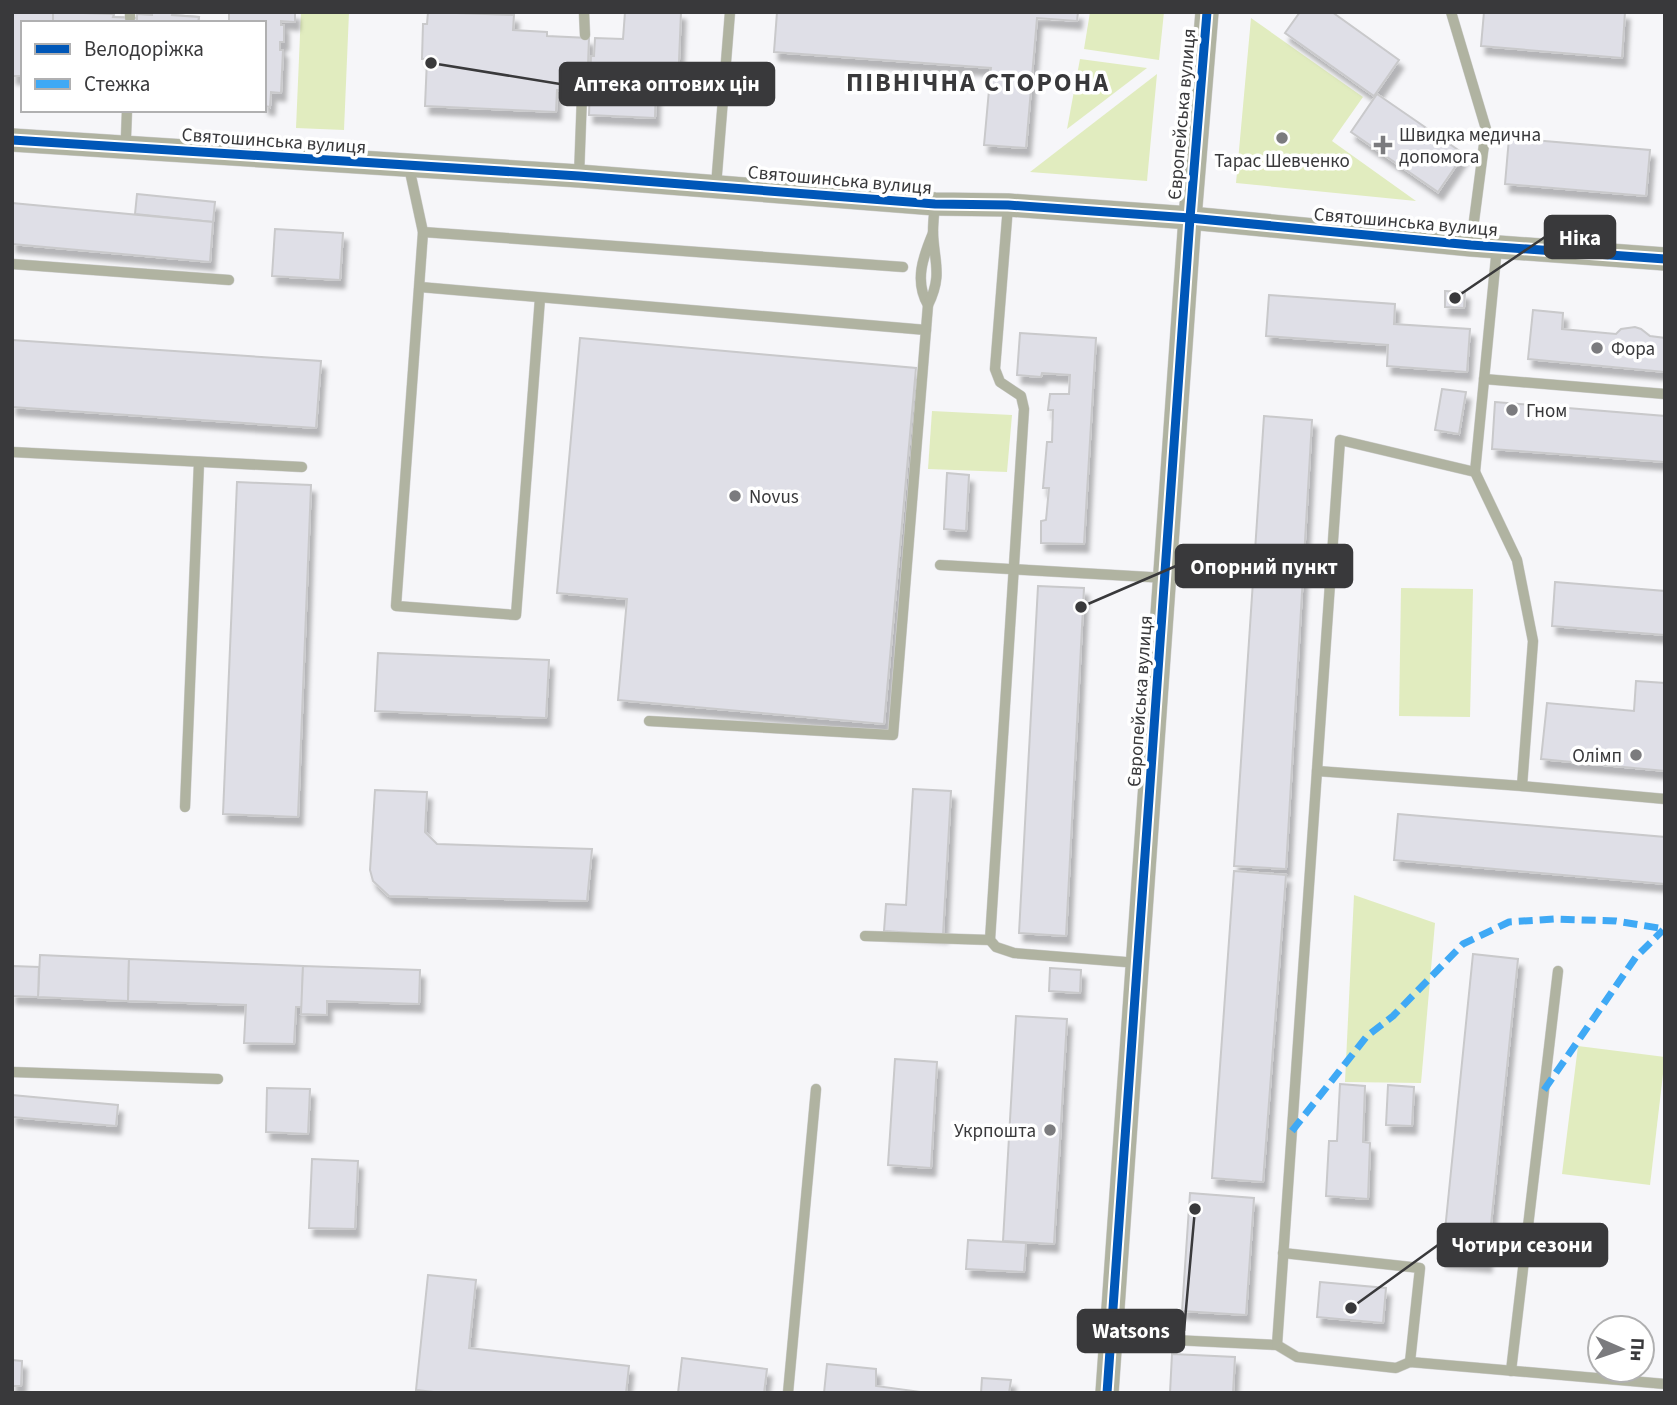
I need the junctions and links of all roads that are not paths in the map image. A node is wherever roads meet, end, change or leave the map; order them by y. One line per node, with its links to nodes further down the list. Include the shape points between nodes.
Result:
1 (583, 12): 5 (lane)
2 (730, 12): 12 (lane)
3 (1207, 12): 15 (street, Європейська вулиця)
4 (1451, 12): 18 (lane, via 1486,129)
5 (585, 35)
6 (582, 95): 11 (lane)
7 (127, 112): 9 (lane)
8 (12, 140): 9 (street, Святошинська вулиця)
9 (122, 149): 10 (street, Святошинська вулиця)
10 (409, 167): 11 (street, Святошинська вулиця); 16 (lane)
11 (579, 176): 12 (street, Святошинська вулиця)
12 (716, 186): 13 (street, Святошинська вулиця)
13 (935, 204): 14 (street, Святошинська вулиця); 17 (lane)
14 (1008, 205): 15 (street, Святошинська вулиця); 35 (lane, via 995,369 1000,382 1024,402)
15 (1190, 218): 18 (street, Святошинська вулиця); 36 (street, Європейська вулиця)
16 (423, 232): 22 (lane); 24 (lane)
17 (933, 233): 26 (lane, via 938,261 935,292); 26 (lane, via 922,259 920,292)
18 (1471, 245): 19 (street, Святошинська вулиця)
19 (1497, 247): 20 (street, Святошинська вулиця); 28 (lane)
20 (1665, 260)
21 (12, 264): 23 (lane)
22 (903, 267)
23 (229, 280)
24 (420, 288): 25 (lane); 25 (lane, via 396,606 516,615)
25 (540, 298): 27 (lane)
26 (928, 305): 27 (lane)
27 (926, 330): 37 (lane, via 892,735)
28 (1484, 379): 29 (lane); 33 (lane)
29 (1665, 394)
30 (12, 452): 31 (lane)
31 (199, 462): 32 (lane); 41 (lane)
32 (302, 467)
33 (1475, 472): 38 (lane, via 1340,440); 39 (lane, via 1517,560 1533,641)
34 (940, 565): 35 (lane)
35 (1014, 569): 36 (lane); 43 (lane)
36 (1166, 578): 44 (street, Європейська вулиця)
37 (649, 721)
38 (1317, 771): 39 (lane); 49 (lane)
39 (1522, 786): 40 (lane)
40 (1665, 799)
41 (185, 807)
42 (865, 936): 43 (lane)
43 (989, 940): 44 (lane, via 1014,953)
44 (1139, 963): 50 (street, Європейська вулиця)
45 (1558, 971): 53 (lane)
46 (12, 1072): 47 (lane)
47 (218, 1080)
48 (816, 1089): 55 (lane)
49 (1283, 1254): 51 (lane); 52 (lane, via 1420,1268)
50 (1112, 1337): 51 (lane); 56 (street, Європейська вулиця)
51 (1277, 1345): 52 (lane, via 1297,1357 1396,1368)
52 (1410, 1362): 53 (lane)
53 (1511, 1371): 54 (lane)
54 (1665, 1384)
55 (788, 1393)
56 (1107, 1393)

